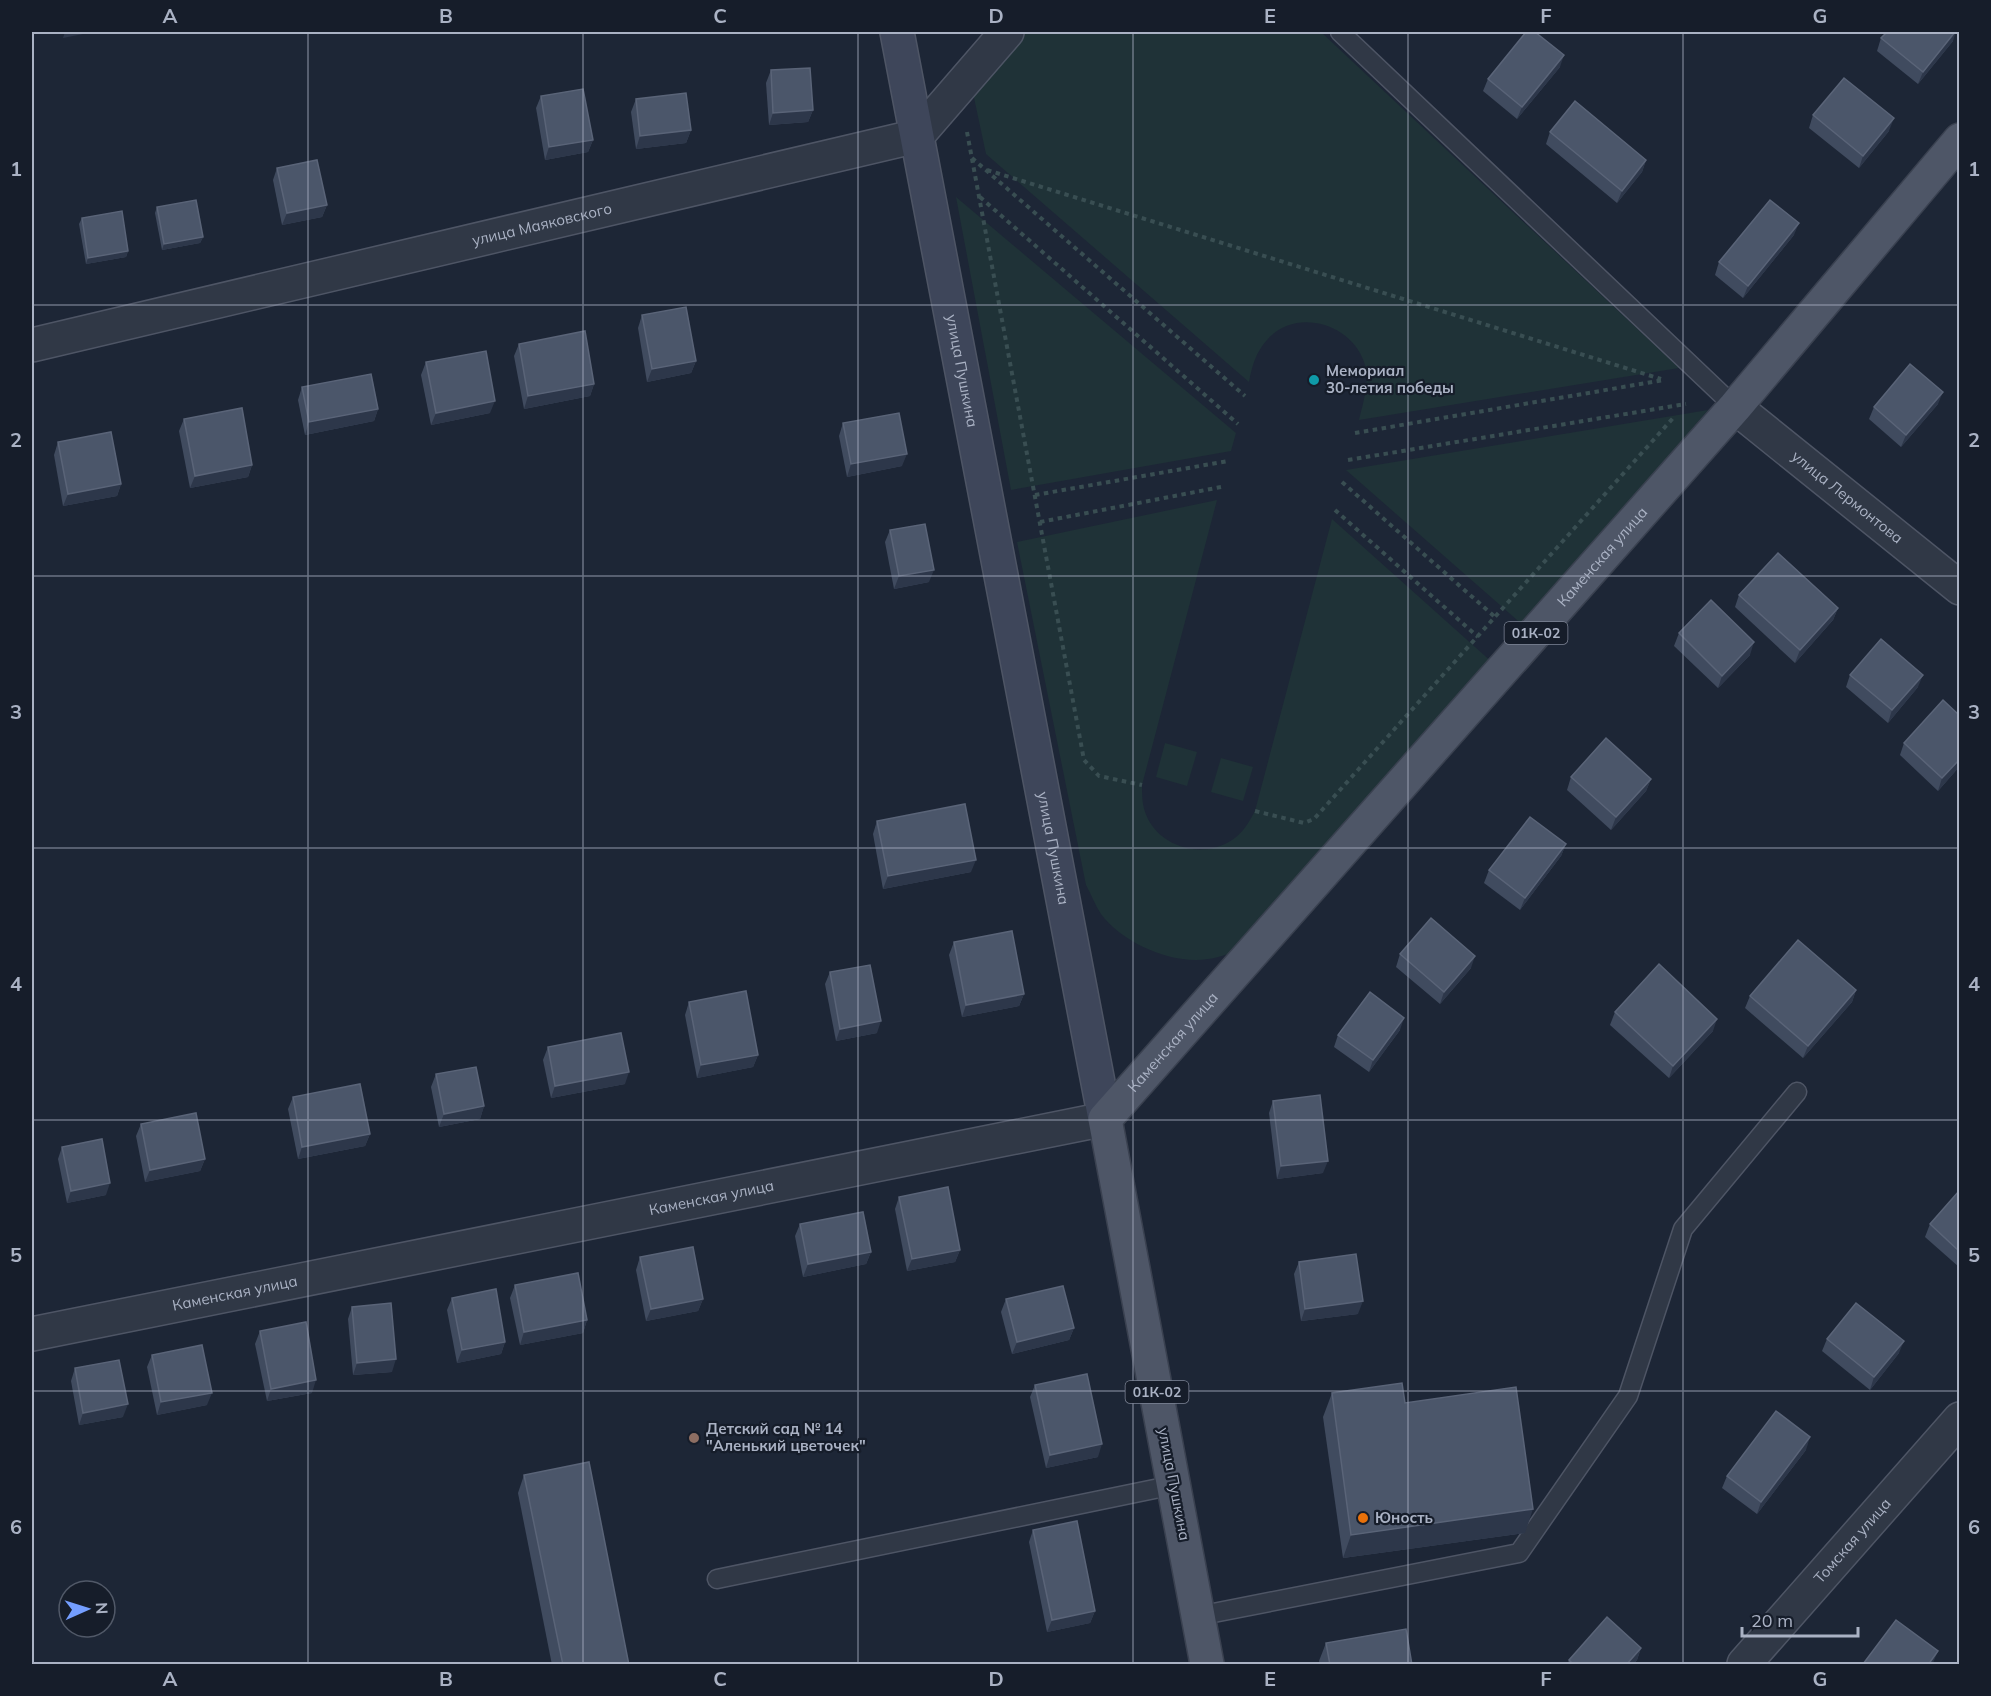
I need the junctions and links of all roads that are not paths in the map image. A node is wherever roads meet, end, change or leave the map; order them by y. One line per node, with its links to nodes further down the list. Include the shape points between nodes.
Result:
1 (897, 32): 4 (street, улица Пушкина)
2 (1007, 32): 4 (street)
3 (1340, 32): 7 (lane)
4 (917, 136): 6 (street, улица Маяковского); 10 (street, улица Пушкина)
5 (1959, 140): 7 (main road, Каменская улица / 01К-02)
6 (32, 345)
7 (1730, 402): 8 (street, улица Лермонтова); 10 (main road, Каменская улица / 01К-02, via 1517,654)
8 (1959, 588)
9 (1797, 1092): 15 (lane, via 1683,1229 1628,1396 1519,1553)
10 (1106, 1119): 11 (street, Каменская улица); 13 (main road, улица Пушкина / 01К-02)
11 (32, 1334)
12 (1959, 1419): 17 (street, Томская улица)
13 (1174, 1485): 14 (lane); 15 (main road, улица Пушкина / 01К-02)
14 (717, 1579)
15 (1198, 1616): 16 (main road, улица Пушкина / 01К-02)
16 (1207, 1665)
17 (1744, 1665)

